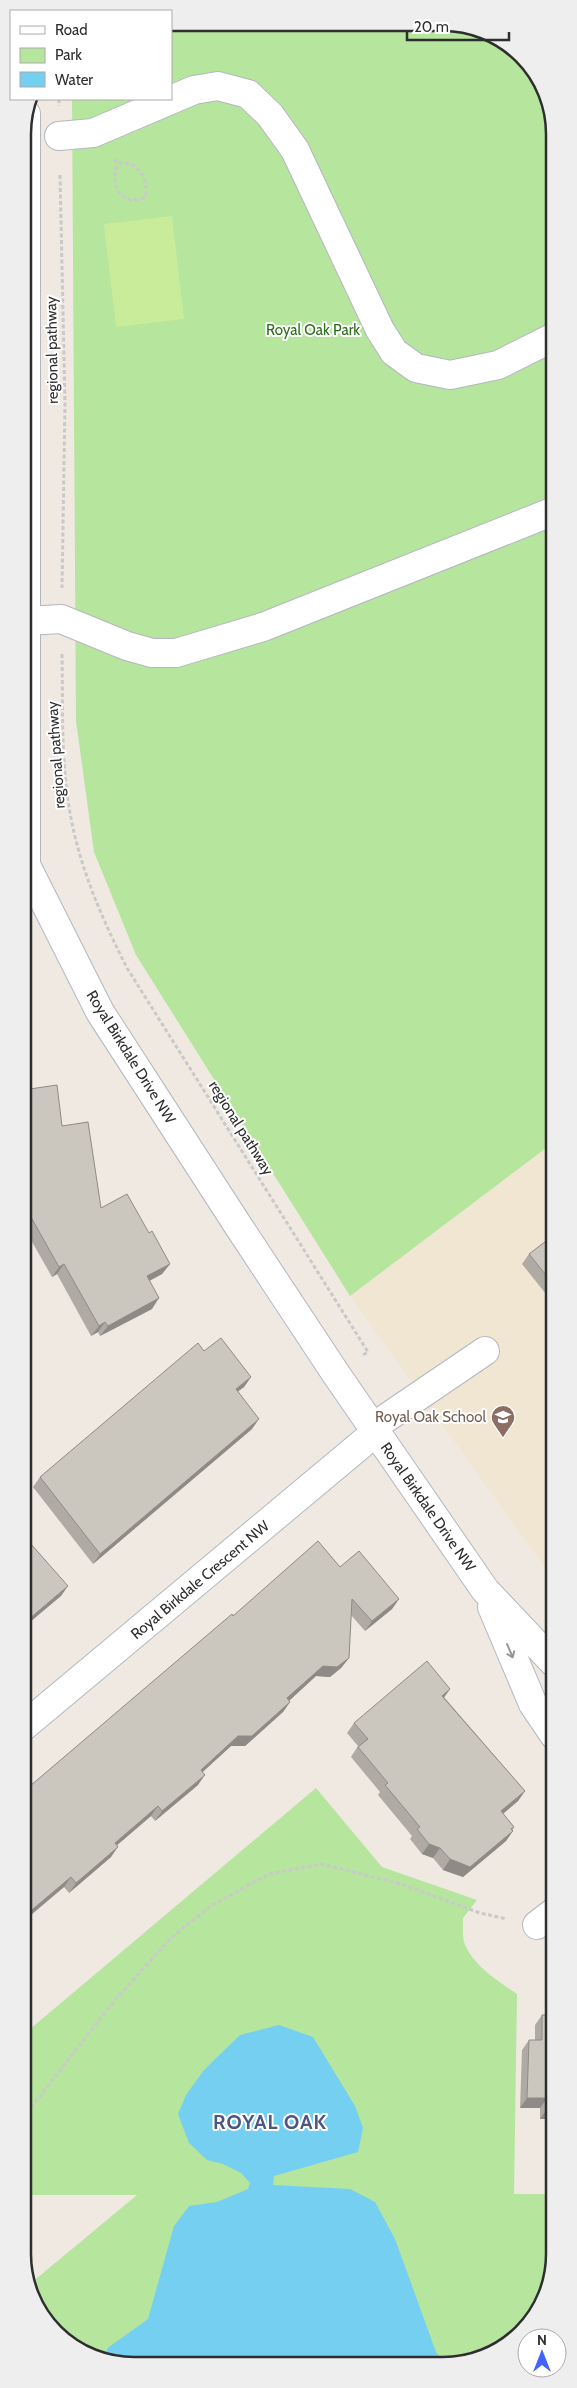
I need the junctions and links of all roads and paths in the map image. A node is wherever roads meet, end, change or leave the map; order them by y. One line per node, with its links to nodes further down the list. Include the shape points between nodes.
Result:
1 (172, 99): 7 (street, via 194,90 218,86 248,94 270,115 295,150 380,330 394,352 416,368 450,375 498,365)
2 (59, 100): 5 (path, regional pathway)
3 (171, 100): 4 (street)
4 (93, 133): 5 (street); 6 (path)
5 (59, 136): 9 (path, regional pathway, via 65,403)
6 (117, 162): 6 (path, via 137,168 146,185 144,198 132,201 118,193 114,186)
7 (546, 341)
8 (546, 514): 9 (street, via 263,627 176,653 144,651)
9 (61, 619): 10 (street); 13 (path, regional pathway, via 68,800 77,844 106,928 127,968 368,1352)
10 (31, 621)
11 (31, 879): 13 (street, Royal Birkdale Drive NW, via 100,1012)
12 (485, 1351): 14 (street, Royal Birkdale Crescent NW)
13 (336, 1374): 14 (street, Royal Birkdale Drive NW)
14 (374, 1430): 15 (street, Royal Birkdale Drive NW); 17 (street, Royal Birkdale Crescent NW)
15 (485, 1590): 16 (street, Royal Birkdale Drive NW); 18 (street, Royal Birkdale Drive NW, one-way to 18, via 533,1704)
16 (546, 1655)
17 (31, 1720)
18 (546, 1723)
19 (546, 1919): 20 (path, via 480,1913 401,1884 322,1864 269,1874 212,1905 172,1937 114,2001)
20 (31, 2109)

